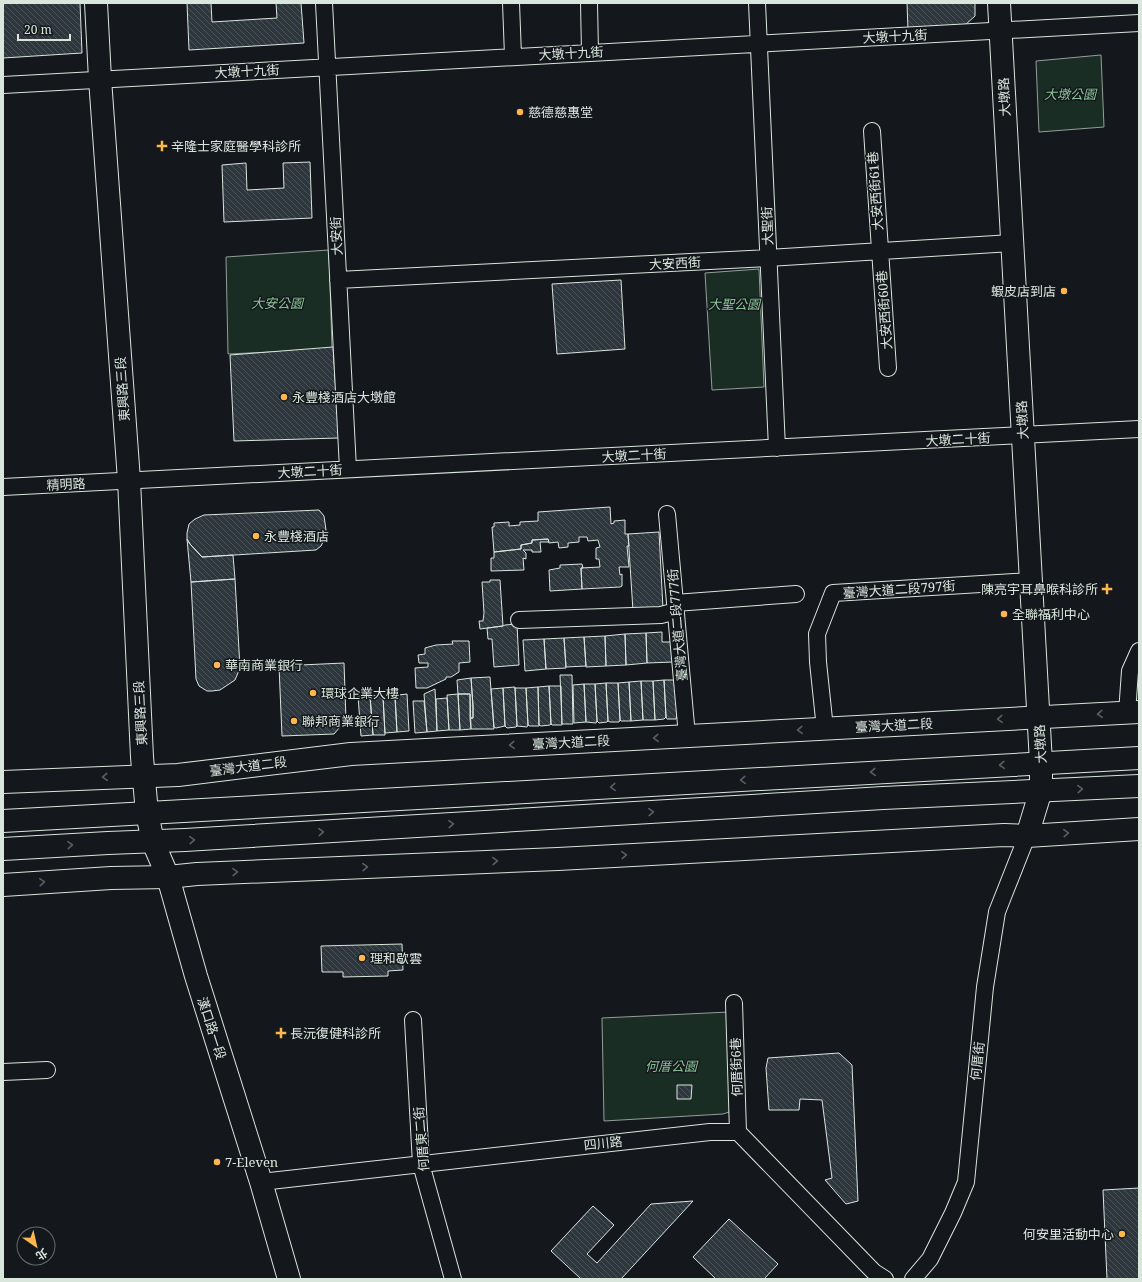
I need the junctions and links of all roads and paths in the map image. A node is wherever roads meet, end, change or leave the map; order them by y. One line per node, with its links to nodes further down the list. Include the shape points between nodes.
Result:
1 (96, 3): 13 (main road, 東興路三段)
2 (324, 3): 12 (street, 大安街)
3 (511, 3): 11 (street)
4 (589, 3): 10 (street)
5 (757, 3): 9 (street, 大聖街)
6 (999, 3): 8 (main road, 大墩路)
7 (1139, 23): 8 (street, 大墩十九街)
8 (1000, 30): 9 (street, 大墩十九街); 16 (main road, 大墩路)
9 (759, 43): 10 (street, 大墩十九街); 18 (street, 大聖街)
10 (590, 52): 11 (street, 大墩十九街)
11 (513, 56): 12 (street, 大墩十九街)
12 (327, 66): 13 (street, 大墩十九街); 19 (street, 大安街)
13 (100, 79): 14 (street, 大墩十九街); 25 (main road, 東興路三段)
14 (3, 84)
15 (872, 131): 17 (street, 大安西街61巷)
16 (1012, 243): 17 (street, 大安西街); 22 (main road, 大墩路)
17 (879, 251): 18 (street, 大安西街); 20 (street, 大安西街60巷)
18 (768, 258): 19 (street, 大安西街); 23 (street, 大聖街)
19 (338, 280): 24 (street, 大安街)
20 (888, 368)
21 (1139, 430): 22 (street, 大墩二十街)
22 (1023, 436): 23 (street, 大墩二十街); 28 (main road, 大墩路)
23 (777, 448): 24 (street, 大墩二十街)
24 (348, 469): 25 (street, 大墩二十街)
25 (129, 480): 26 (street, 精明路); 39 (main road, 東興路三段)
26 (3, 487)
27 (667, 514): 30 (street, 臺灣大道二段777街)
28 (1031, 581): 34 (main road, 大墩路); 35 (street, 臺灣大道二段797街, via 833,593 817,634)
29 (796, 594): 30 (street)
30 (675, 607): 31 (street, via 661,615); 36 (street, 臺灣大道二段777街)
31 (519, 620)
32 (1139, 651): 33 (street, via 1130,671)
33 (1133, 712): 34 (main road, 臺灣大道二段, one-way to 34)
34 (1039, 717): 35 (main road, 臺灣大道二段, one-way to 35); 38 (main road, 大墩路)
35 (825, 729): 36 (main road, 臺灣大道二段, one-way to 36)
36 (687, 736): 39 (main road, 臺灣大道二段, one-way to 39, via 351,754 178,775)
37 (1139, 758): 38 (main road)
38 (1041, 763): 42 (main road, 大墩路); 43 (main road, one-way to 43)
39 (144, 775): 40 (main road, 臺灣大道二段, one-way to 40); 43 (main road, 漢口路一段)
40 (3, 782)
41 (1139, 786): 42 (main road, one-way to 41)
42 (1041, 790): 46 (main road, 大墩路); 47 (main road, one-way to 42)
43 (147, 813): 44 (main road); 47 (main road, 漢口路一段)
44 (3, 821)
45 (1139, 829): 46 (main road, one-way to 45)
46 (1027, 836): 49 (main road, one-way to 46, via 1004,835); 61 (street, 何厝街, via 997,912 985,987 966,1182 930,1259)
47 (153, 842): 48 (main road, one-way to 47); 49 (main road, 漢口路一段)
48 (3, 849)
49 (168, 877): 50 (main road, one-way to 49); 57 (main road, 漢口路一段)
50 (3, 885)
51 (734, 1003): 55 (street, 何厝街6巷)
52 (413, 1020): 56 (street, 何厝東二街)
53 (47, 1070): 54 (street)
54 (3, 1072)
55 (738, 1132): 56 (street, 四川路, via 710,1132); 60 (street, via 874,1272)
56 (421, 1164): 57 (street, 四川路); 59 (street, 何厝東二街)
57 (261, 1182): 58 (main road, 漢口路一段)
58 (289, 1279)
59 (453, 1279)
60 (885, 1279)
61 (913, 1279)

